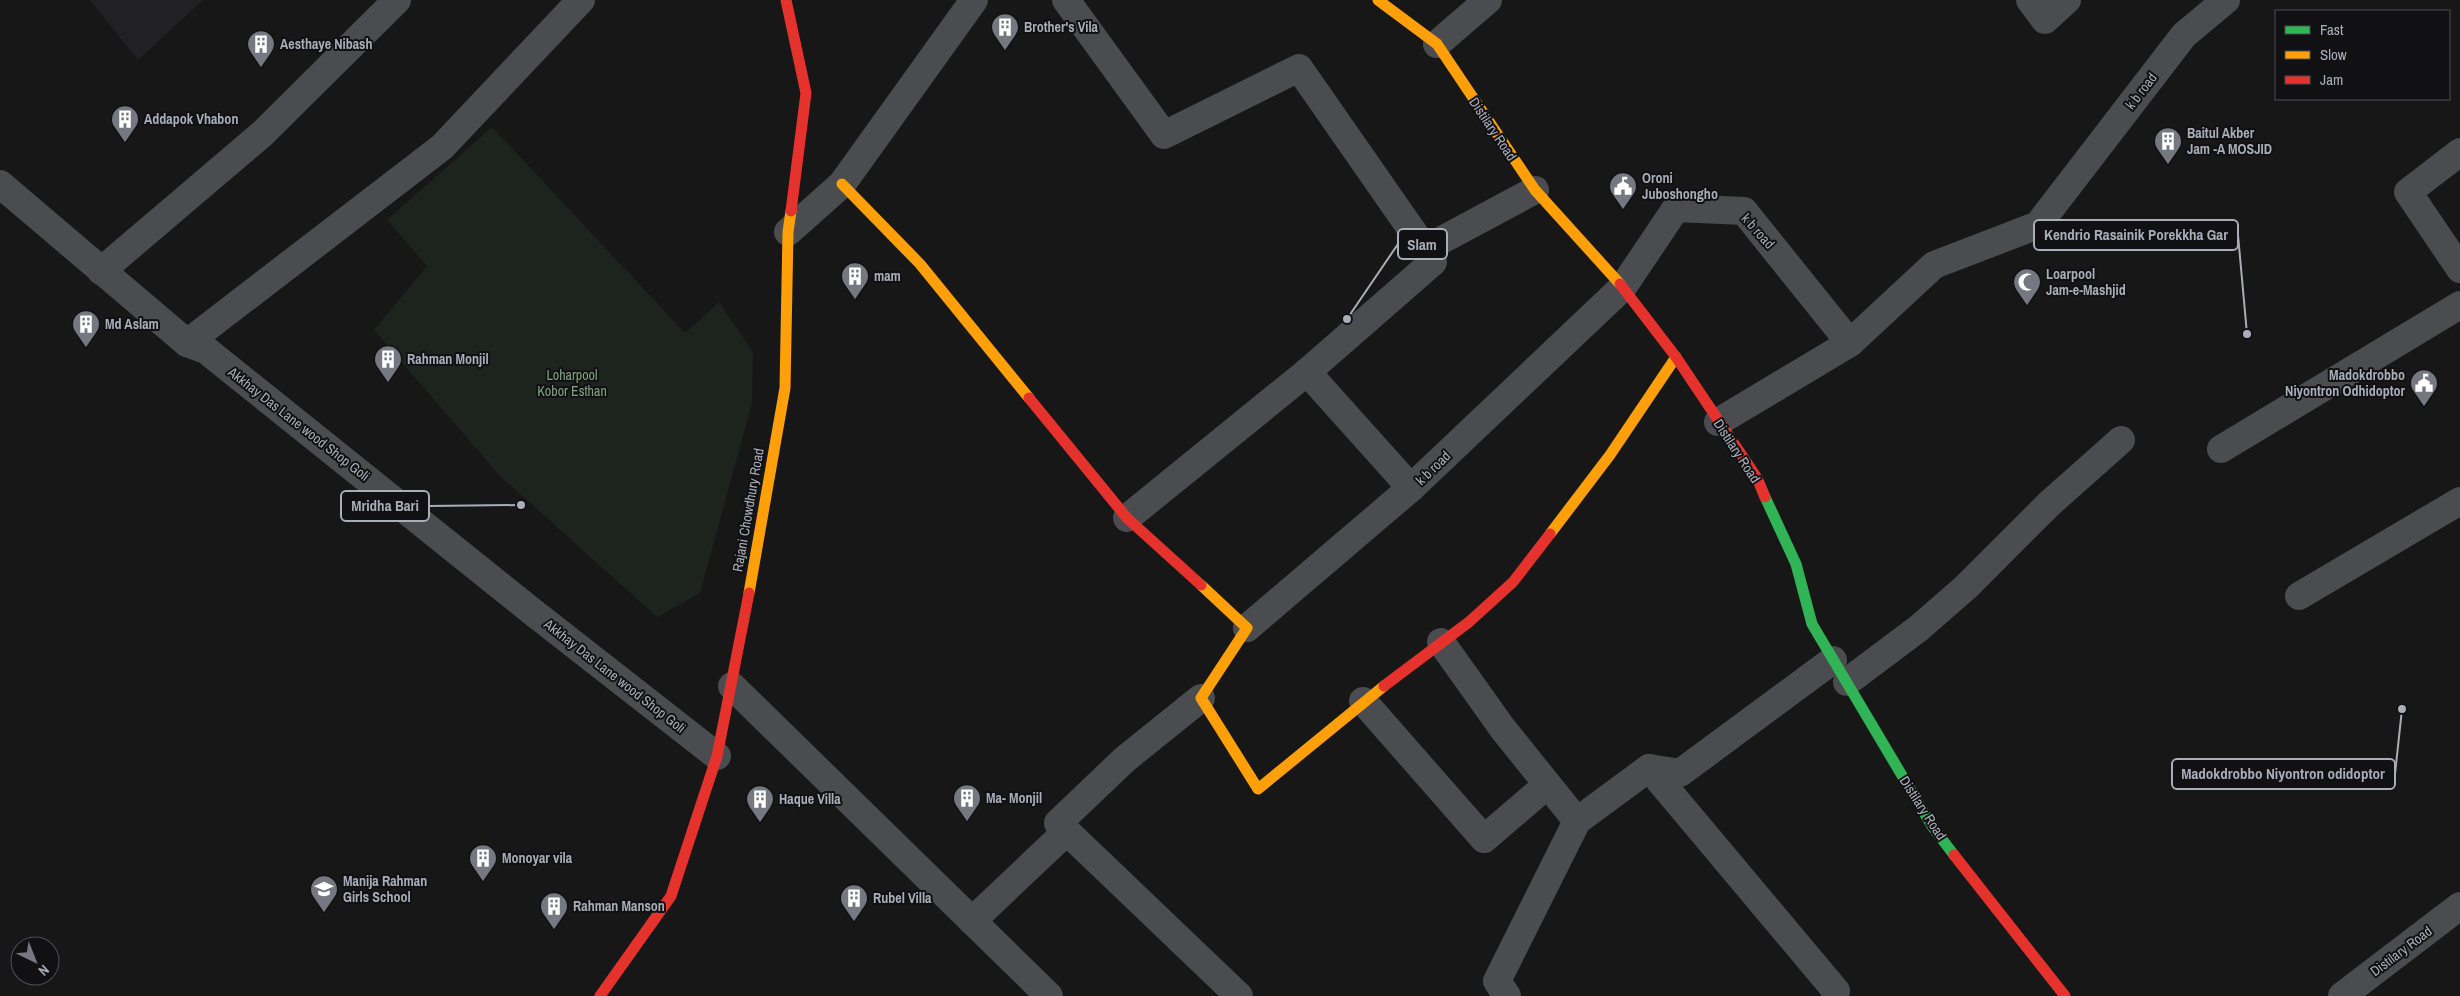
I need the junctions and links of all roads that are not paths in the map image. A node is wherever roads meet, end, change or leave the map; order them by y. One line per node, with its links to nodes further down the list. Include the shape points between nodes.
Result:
1 (396, 0): 19 (street, via 262,134)
2 (581, 0): 23 (street, via 442,147)
3 (786, 0): 16 (street, Rajani Chowdhury Road, via 806,93)
4 (974, 0): 13 (street)
5 (1066, 0): 17 (street, via 1164,135 1299,68)
6 (1378, 0): 11 (street, Distilary Road)
7 (1488, 0): 11 (street)
8 (2030, 0): 9 (street, via 2045,20)
9 (2067, 0)
10 (2226, 0): 22 (street, k b road, via 2184,35 2038,225 1934,265)
11 (1437, 44): 15 (street, Distilary Road)
12 (2460, 152): 18 (street, via 2408,192)
13 (842, 184): 16 (street); 31 (street, via 920,264)
14 (1, 187): 19 (street, Akkhay Das Lane wood Shop Goli)
15 (1535, 190): 17 (street); 20 (street, Distilary Road)
16 (788, 232): 36 (street, Rajani Chowdhury Road, via 785,388)
17 (1425, 249): 25 (street, via 1433,262)
18 (2460, 270)
19 (101, 271): 23 (street, Akkhay Das Lane wood Shop Goli)
20 (1623, 287): 22 (street, k b road, via 1676,208 1744,211); 24 (street, Distilary Road); 29 (street, k b road)
21 (2460, 305): 28 (street)
22 (1850, 342): 26 (street)
23 (187, 344): 39 (street, Akkhay Das Lane wood Shop Goli, via 206,350)
24 (1676, 357): 26 (street, Distilary Road); 34 (street, via 1610,455 1513,582 1469,622)
25 (1307, 372): 29 (street); 31 (street)
26 (1718, 422): 35 (street, Distilary Road, via 1757,478 1796,564 1812,624)
27 (2121, 440): 35 (street, via 2049,504 1966,587 1918,628)
28 (2222, 449)
29 (1411, 488): 33 (street, k b road)
30 (2460, 501): 32 (street)
31 (1127, 518): 33 (street)
32 (2299, 596)
33 (1247, 628): 37 (street)
34 (1441, 642): 38 (street); 41 (street)
35 (1840, 671): 40 (street, via 1680,773); 51 (street, Distilary Road, via 1932,826)
36 (732, 686): 39 (street, Rajani Chowdhury Road); 45 (street)
37 (1201, 698): 38 (street, via 1258,789); 43 (street, via 1124,760 1058,823)
38 (1363, 701): 41 (street, via 1484,839)
39 (717, 756): 47 (street, Rajani Chowdhury Road, via 671,896)
40 (1649, 768): 42 (street); 46 (street)
41 (1547, 785): 42 (street)
42 (1577, 821): 50 (street, via 1496,981)
43 (1066, 832): 45 (street); 49 (street)
44 (2460, 906): 52 (street, Distilary Road)
45 (972, 921): 48 (street)
46 (1836, 991)
47 (600, 996)
48 (1049, 996)
49 (1239, 996)
50 (1507, 996)
51 (2065, 996)
52 (2342, 996)

